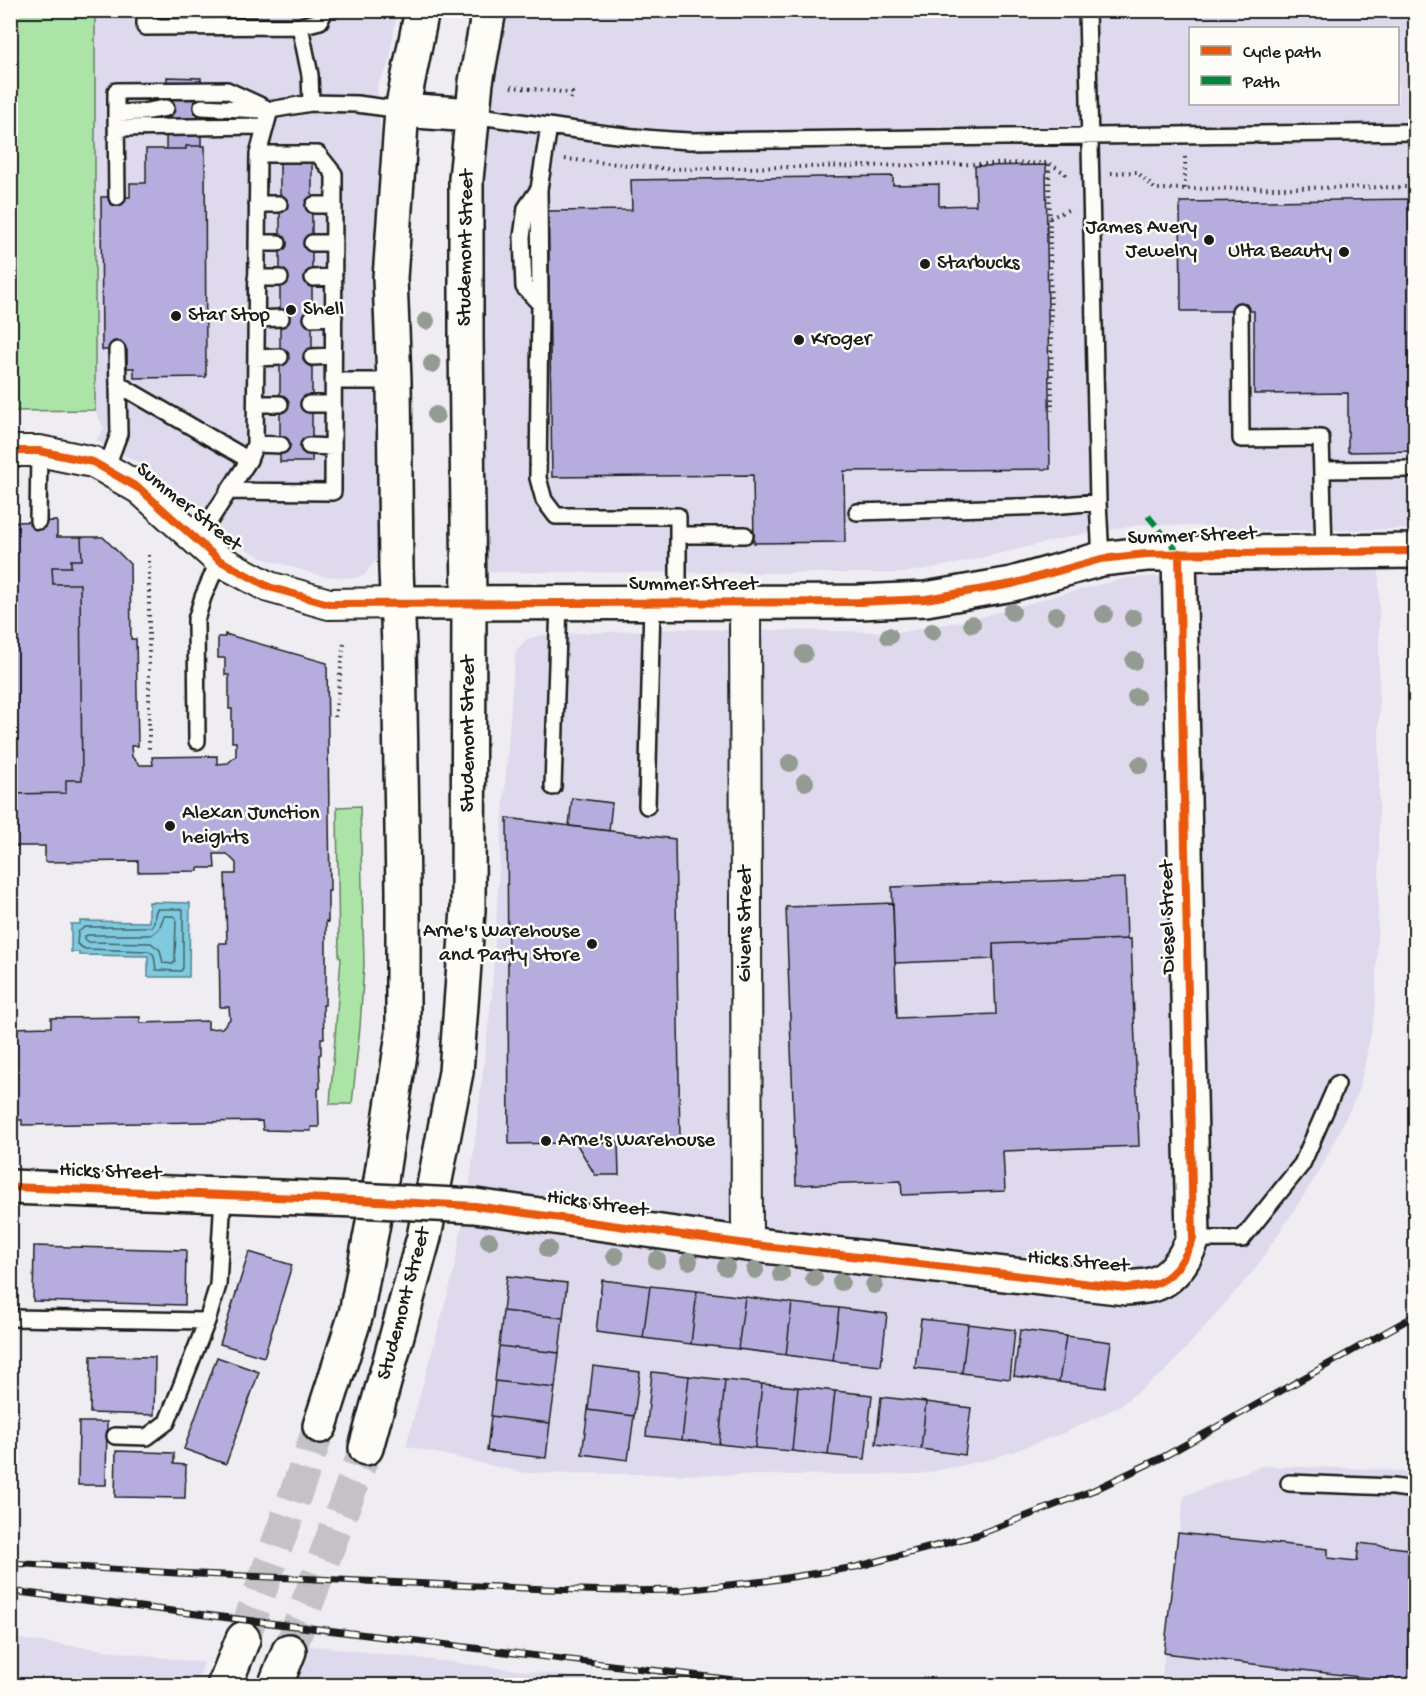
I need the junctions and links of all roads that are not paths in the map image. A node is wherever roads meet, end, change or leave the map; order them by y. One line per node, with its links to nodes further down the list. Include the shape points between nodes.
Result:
1 (145, 10): 7 (lane, via 145,27)
2 (280, 10): 7 (lane)
3 (325, 10): 8 (lane, via 320,21)
4 (422, 10): 13 (main road)
5 (489, 10): 14 (main road, Studemont Street)
6 (1087, 10): 19 (lane)
7 (280, 27): 8 (lane)
8 (300, 27): 9 (lane, via 310,75)
9 (311, 103): 12 (lane); 13 (lane)
10 (202, 107): 12 (lane)
11 (166, 108): 15 (lane)
12 (270, 110): 15 (lane, via 227,90 116,91); 16 (lane)
13 (402, 110): 14 (main road); 45 (main road, via 390,278)
14 (472, 115): 17 (lane); 73 (main road, Studemont Street, via 466,179 465,296)
15 (116, 121): 16 (lane); 21 (lane)
16 (265, 126): 20 (lane)
17 (549, 126): 19 (lane, via 690,141); 64 (lane, via 539,189 526,208 522,237 524,287 540,304 538,478 544,500 556,516 678,516)
18 (1416, 132): 19 (lane)
19 (1090, 136): 61 (lane)
20 (258, 154): 22 (lane); 25 (lane, via 318,154 334,174)
21 (117, 197)
22 (257, 204): 23 (lane); 26 (lane)
23 (279, 204)
24 (314, 205): 25 (lane)
25 (334, 206): 29 (lane)
26 (257, 243): 27 (lane); 31 (lane)
27 (278, 243)
28 (312, 243): 29 (lane)
29 (334, 243): 30 (lane)
30 (334, 277): 33 (lane); 35 (lane)
31 (256, 278): 32 (lane); 38 (lane)
32 (280, 278)
33 (313, 278)
34 (1240, 311): 59 (lane, via 1241,438 1321,438)
35 (334, 317): 37 (lane); 40 (lane)
36 (281, 318): 38 (lane)
37 (312, 318)
38 (256, 319): 43 (lane)
39 (117, 350): 46 (lane)
40 (333, 356): 42 (lane); 44 (lane)
41 (280, 357): 43 (lane)
42 (312, 357)
43 (256, 358): 47 (lane)
44 (333, 381): 45 (lane); 50 (lane)
45 (394, 381): 72 (main road)
46 (118, 384): 56 (lane); 57 (lane, via 119,434)
47 (256, 404): 48 (lane); 51 (lane)
48 (280, 404)
49 (309, 404): 50 (lane)
50 (333, 404): 54 (lane)
51 (255, 444): 52 (lane); 56 (lane)
52 (281, 445)
53 (309, 446): 54 (lane)
54 (333, 447): 60 (lane, via 333,492)
55 (25, 451): 57 (street, Summer Street, via 93,462); 63 (lane)
56 (249, 460): 60 (lane)
57 (106, 469): 66 (street, Summer Street, via 140,489)
58 (1416, 469): 59 (lane)
59 (1322, 470): 68 (lane)
60 (228, 491): 66 (lane)
61 (1098, 502): 62 (lane); 70 (lane)
62 (857, 512)
63 (38, 521)
64 (678, 535): 65 (lane); 75 (lane)
65 (745, 535)
66 (196, 540): 71 (street, Summer Street)
67 (1416, 551): 68 (main road, Summer Street)
68 (1323, 552): 69 (main road, Summer Street)
69 (1179, 553): 70 (main road, Summer Street); 84 (main road, Diesel Street)
70 (1101, 559): 76 (main road, Summer Street, via 1012,584 926,599)
71 (219, 560): 72 (street, Summer Street, via 269,587 329,604); 77 (lane, via 196,620)
72 (397, 603): 73 (main road, Summer Street); 88 (main road, via 403,1034 356,1314)
73 (469, 603): 74 (main road, Summer Street); 90 (main road, Studemont Street, via 468,910 456,1072 424,1237)
74 (559, 603): 75 (main road, Summer Street); 78 (lane)
75 (665, 603): 76 (main road, Summer Street); 79 (lane)
76 (745, 603): 85 (street, Givens Street)
77 (197, 741)
78 (553, 787)
79 (647, 806)
80 (1337, 1084): 84 (lane, via 1302,1164 1242,1239)
81 (11, 1187): 82 (main road, Hicks Street); 83 (lane)
82 (223, 1195): 85 (main road, Hicks Street, bridge, via 475,1206); 87 (lane, via 218,1285)
83 (10, 1205)
84 (1193, 1239): 85 (main road, Hicks Street, via 1172,1273 1153,1285 1126,1288)
85 (747, 1244)
86 (10, 1318): 87 (lane)
87 (207, 1321): 89 (lane, via 167,1422 147,1437)
88 (320, 1426)
89 (115, 1436)
90 (366, 1448)
91 (1289, 1483): 92 (lane)
92 (1416, 1490)
93 (243, 1639): 95 (main road)
94 (289, 1651): 96 (main road)
95 (224, 1686)
96 (275, 1686)

